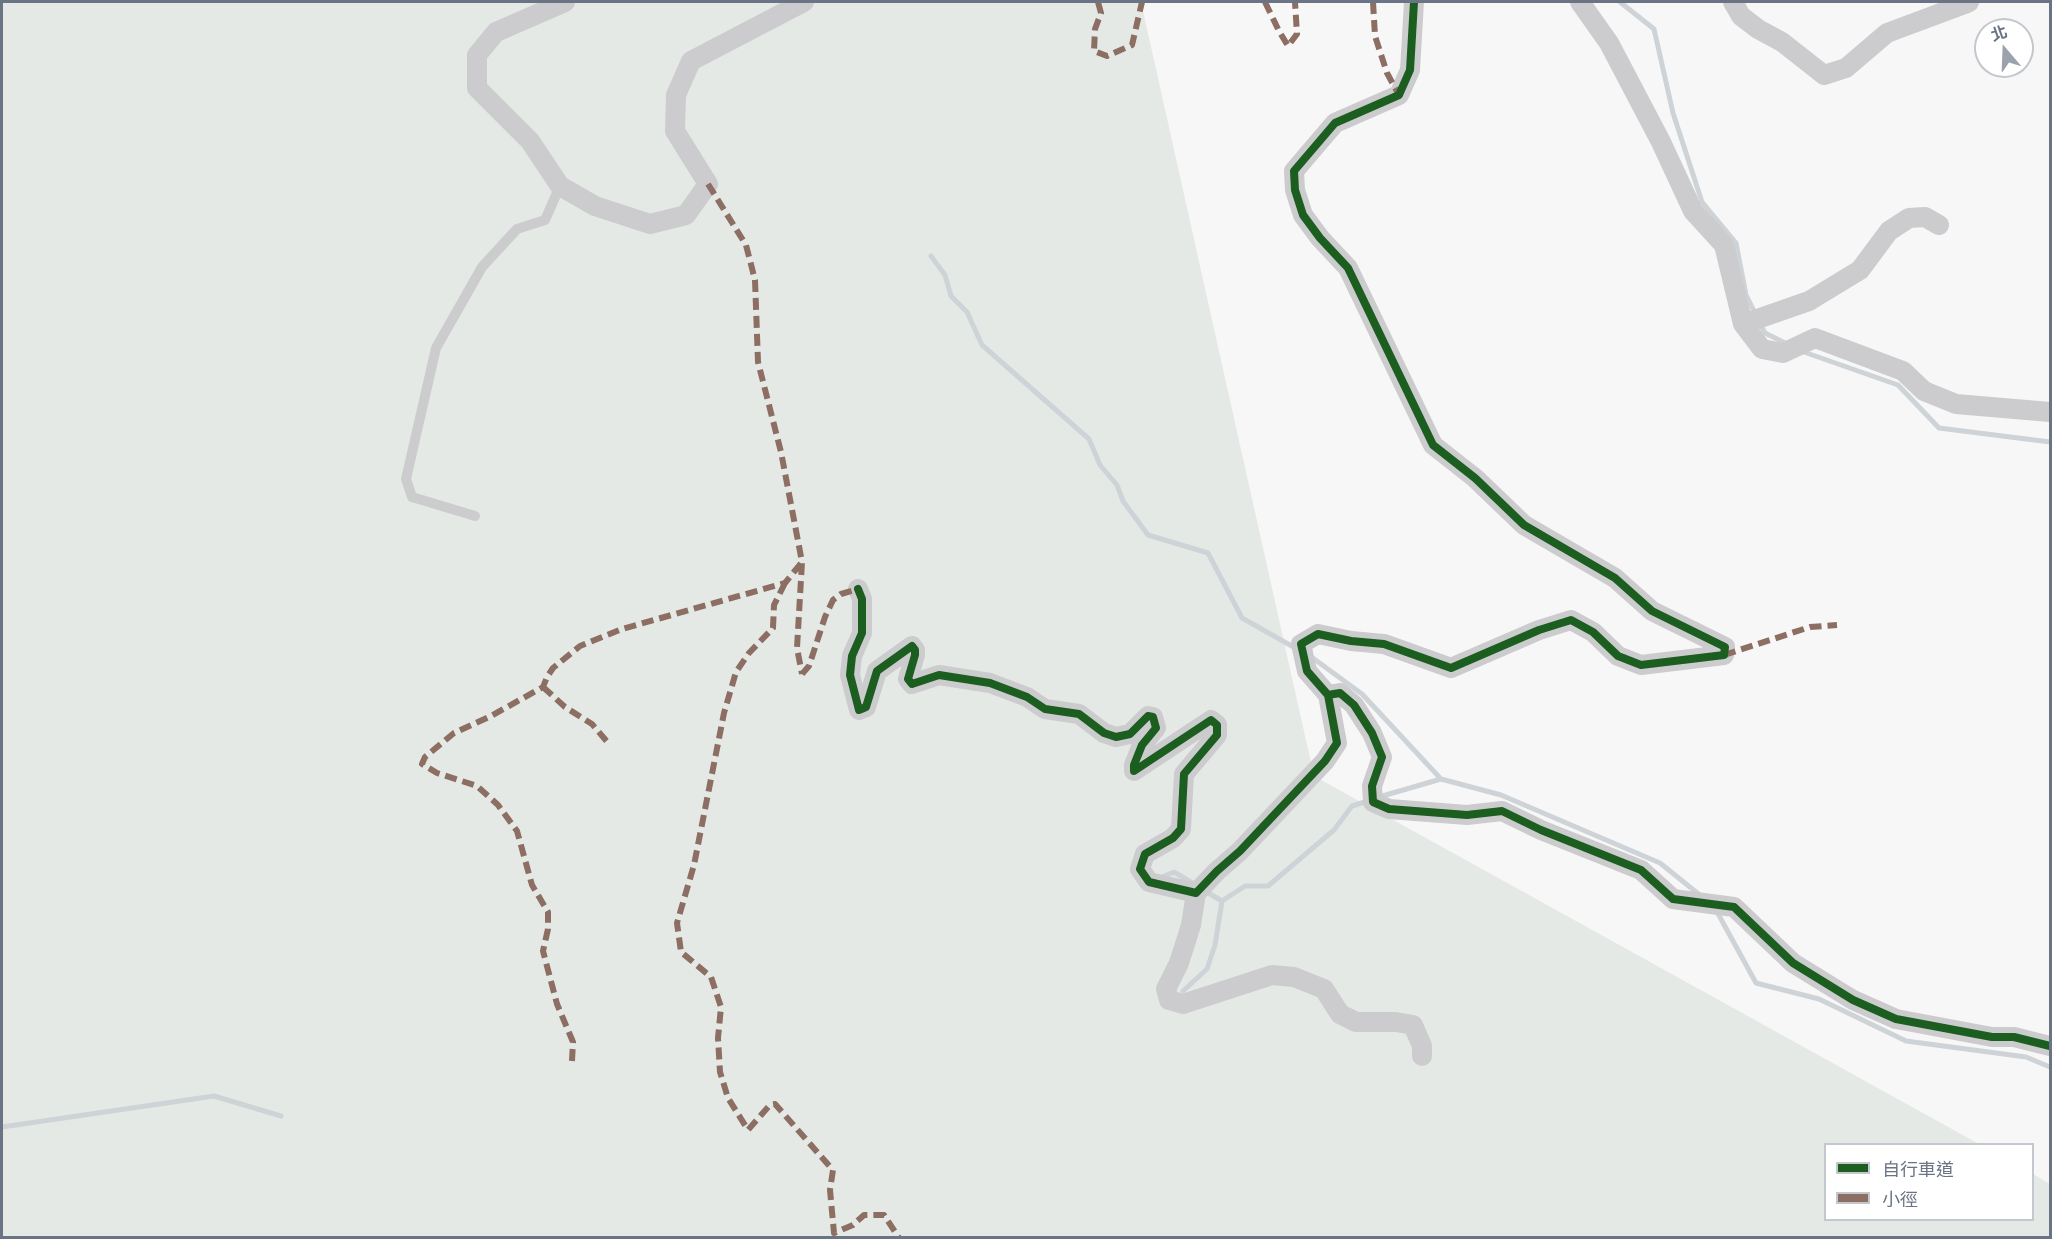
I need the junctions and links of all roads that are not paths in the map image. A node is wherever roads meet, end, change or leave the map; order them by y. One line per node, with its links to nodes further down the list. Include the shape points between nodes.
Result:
1 (565, 2): 7 (street, via 496,32 477,55 477,88 530,141)
2 (803, 2): 7 (street, via 692,61 676,95 675,131 708,184 686,215 650,224 595,206)
3 (1414, 2): 13 (street, via 1410,70 1399,95 1335,123 1294,171 1303,215 1348,268 1433,445 1524,525 1615,578 1652,611 1725,646 1724,655 1641,665 1618,656 1593,632 1571,620 1451,668 1384,644 1318,634 1301,644 1307,671)
4 (1580, 2): 9 (street, via 1614,53 1693,211 1724,244)
5 (1733, 2): 6 (street, via 1741,16 1824,75 1846,68 1887,33)
6 (1969, 2)
7 (560, 186): 11 (lane, via 545,220 517,229 482,267 436,348 406,479 412,497)
8 (1939, 225): 9 (street, via 1925,218 1909,218 1889,231 1860,270 1809,301)
9 (1743, 324): 10 (street, via 1762,349 1783,353 1815,338 1903,371 1924,391 1956,404)
10 (2050, 411)
11 (475, 516)
12 (858, 589): 14 (street, via 862,598 862,633 852,656 850,675 859,710 866,707 877,671 912,646 915,655 908,679 912,684 939,675 990,683 1045,709 1079,714 1116,737 1130,734 1148,716 1153,717 1156,728 1142,745 1134,771 1211,720 1217,724 1217,735 1184,774 1181,830 1145,854 1140,868 1149,882)
13 (1328, 695): 14 (street, via 1337,742 1240,851); 15 (street, via 1340,693 1354,705 1372,733 1382,757 1372,786 1373,802 1389,809 1456,814 1502,811 1641,870 1673,899 1734,907 1793,963 1853,1000 1896,1019)
14 (1196, 893): 16 (street, via 1191,925 1166,989 1169,1000 1183,1004 1272,975 1294,977 1324,989 1340,1014 1356,1022 1413,1025)
15 (2050, 1046)
16 (1422, 1056)

